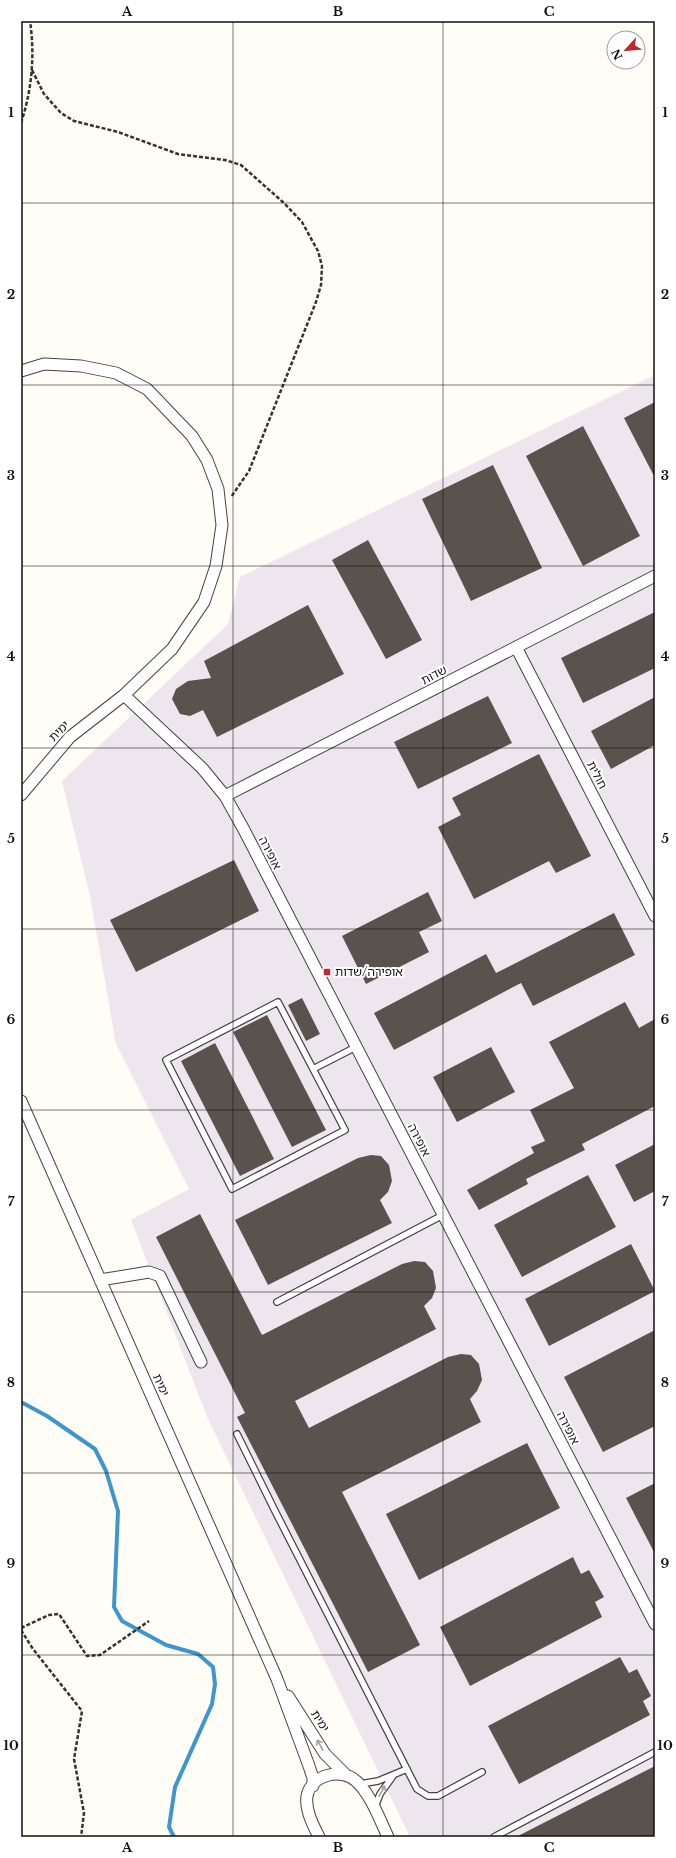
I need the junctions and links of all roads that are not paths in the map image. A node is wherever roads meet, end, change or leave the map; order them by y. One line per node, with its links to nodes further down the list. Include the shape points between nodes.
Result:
1 (21, 371): 4 (street, ימית, via 44,364 81,366 116,373 147,389 192,436 207,460 218,489 222,525 216,566 204,602 172,649)
2 (655, 576): 3 (street, שדות)
3 (516, 647): 6 (street, שדות); 7 (street, חולית)
4 (124, 695): 5 (street, ימית, via 70,737); 6 (street, אופירה, via 202,768)
5 (21, 795)
6 (224, 796): 8 (street, אופירה)
7 (655, 916)
8 (356, 1047): 9 (lane); 11 (street, אופירה)
9 (312, 1069): 9 (lane, via 278,1002 166,1060 232,1189 345,1130)
10 (21, 1102): 12 (street, ימית)
11 (443, 1215): 13 (lane); 16 (street, אופירה)
12 (100, 1280): 14 (street, via 149,1272 160,1276); 17 (street, ימית)
13 (277, 1302)
14 (201, 1362)
15 (238, 1434): 19 (lane)
16 (655, 1624)
17 (277, 1679): 21 (street, ימית, one-way to 17, via 325,1754); 24 (street, ימית, via 309,1766)
18 (655, 1752): 28 (lane)
19 (407, 1769): 20 (lane, via 417,1789 428,1796 438,1796); 22 (lane)
20 (482, 1772)
21 (346, 1774): 23 (street, ימית); 24 (street, via 332,1774)
22 (394, 1775): 23 (lane); 25 (lane, one-way to 22, via 380,1794)
23 (359, 1784): 25 (street)
24 (313, 1786): 27 (street, via 307,1796 307,1806)
25 (374, 1810): 26 (street)
26 (389, 1836)
27 (319, 1837)
28 (494, 1837)

